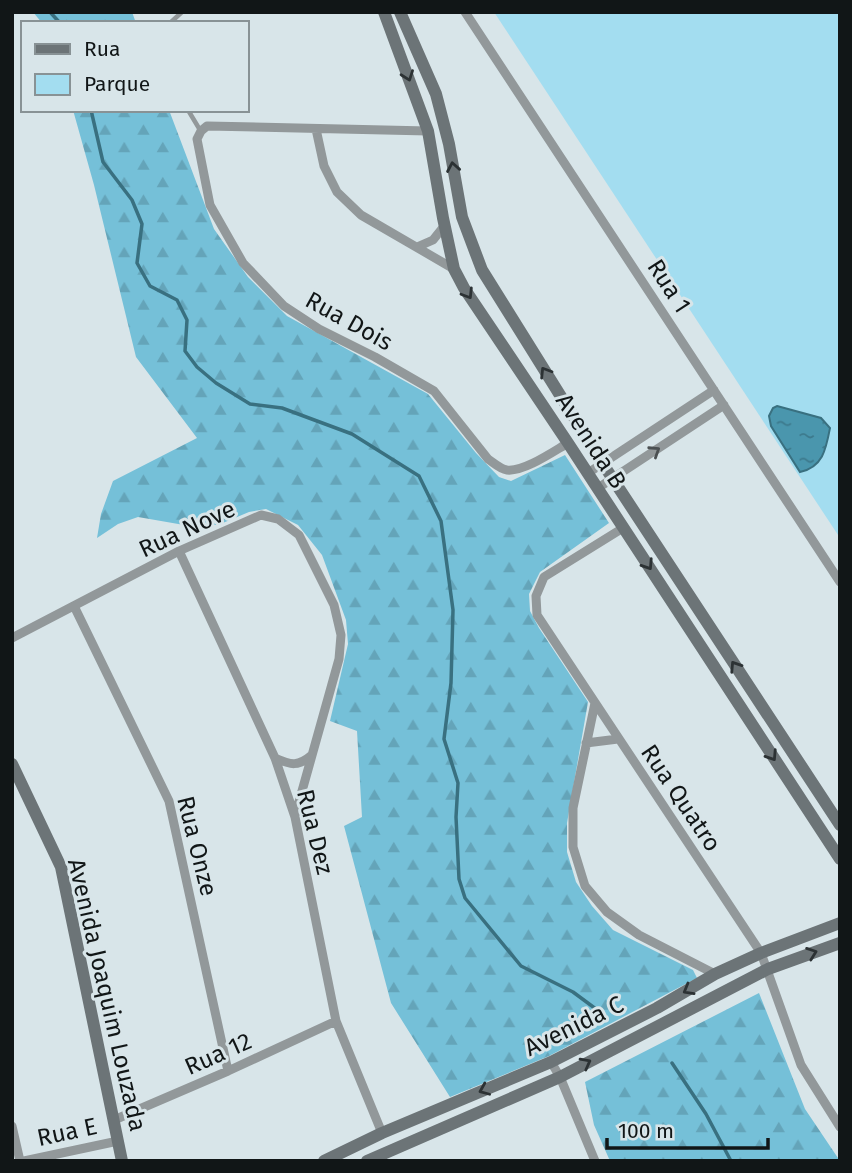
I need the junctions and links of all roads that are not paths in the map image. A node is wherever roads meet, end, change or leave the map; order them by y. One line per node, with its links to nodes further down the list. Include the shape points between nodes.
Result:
1 (384, 12): 7 (street, Avenida B, one-way to 7)
2 (400, 12): 14 (street, Avenida B, one-way to 2, via 482,270 462,217 436,94)
3 (465, 12): 11 (street, Rua 1)
4 (189, 112): 6 (lane)
5 (316, 129): 6 (street, via 207,126); 7 (street); 9 (street, via 324,166 337,192 361,215)
6 (201, 131): 13 (street, Rua Dois, via 197,139 210,205 243,263 284,306 434,391 497,466 522,468)
7 (428, 131): 8 (street, Avenida B)
8 (445, 225): 9 (street, via 433,240); 10 (street, Avenida B)
9 (417, 247): 10 (street)
10 (454, 269): 13 (street, Avenida B, one-way to 13)
11 (714, 390): 12 (street, Rua 1); 14 (street)
12 (724, 405): 16 (street, one-way to 12); 20 (street, Rua 1)
13 (568, 443): 15 (street, Avenida B)
14 (603, 464): 15 (street); 16 (street, Avenida B)
15 (588, 473): 17 (street, Avenida B)
16 (613, 479): 17 (street); 30 (street, Avenida B, one-way to 16)
17 (598, 488): 18 (street, Avenida B)
18 (623, 527): 23 (street, Rua Quatro, via 544,577 536,596 537,615); 31 (street, Avenida B, one-way to 31)
19 (179, 551): 21 (street, Rua Nove); 26 (street, Rua Nove, via 261,515 278,519 299,535 334,605 341,635 339,659); 27 (street, Rua Dez)
20 (840, 582)
21 (74, 606): 22 (street, Rua Nove); 39 (street, Rua Onze, via 169,802)
22 (12, 638)
23 (595, 703): 24 (street, Rua Quatro); 25 (street)
24 (618, 739): 25 (street); 34 (street, Rua Quatro)
25 (586, 743): 36 (street, via 573,808 573,847 585,886 607,912 639,935)
26 (313, 754): 27 (street, via 295,765); 29 (street, Rua Nove)
27 (275, 758): 29 (street, Rua Dez)
28 (12, 764): 42 (street, Avenida Joaquim Louzada, via 61,867)
29 (295, 817): 37 (street, Rua Dez)
30 (840, 825)
31 (840, 859)
32 (840, 923): 34 (street, Avenida C)
33 (840, 943): 35 (street, Avenida C, one-way to 33)
34 (761, 953): 35 (street, Rua Quatro); 36 (street, Avenida C)
35 (768, 969): 40 (street, Avenida C, one-way to 35); 41 (street, Rua Quatro, via 801,1065)
36 (715, 974): 38 (street, Avenida C, one-way to 38)
37 (337, 1021): 39 (street, Rua 12); 45 (street, Rua Dez)
38 (551, 1062): 40 (street); 45 (street, Avenida C, one-way to 45)
39 (229, 1070): 42 (street, Rua 12)
40 (560, 1077): 50 (street, Avenida C); 51 (street)
41 (836, 1112): 44 (street, Rua Quatro)
42 (114, 1120): 46 (street, Avenida Joaquim Louzada)
43 (12, 1126): 47 (street)
44 (840, 1127)
45 (382, 1133): 49 (street, Avenida C)
46 (118, 1142): 47 (street, Rua E); 48 (street, Avenida Joaquim Louzada)
47 (22, 1161)
48 (122, 1161)
49 (324, 1161)
50 (367, 1161)
51 (595, 1161)

